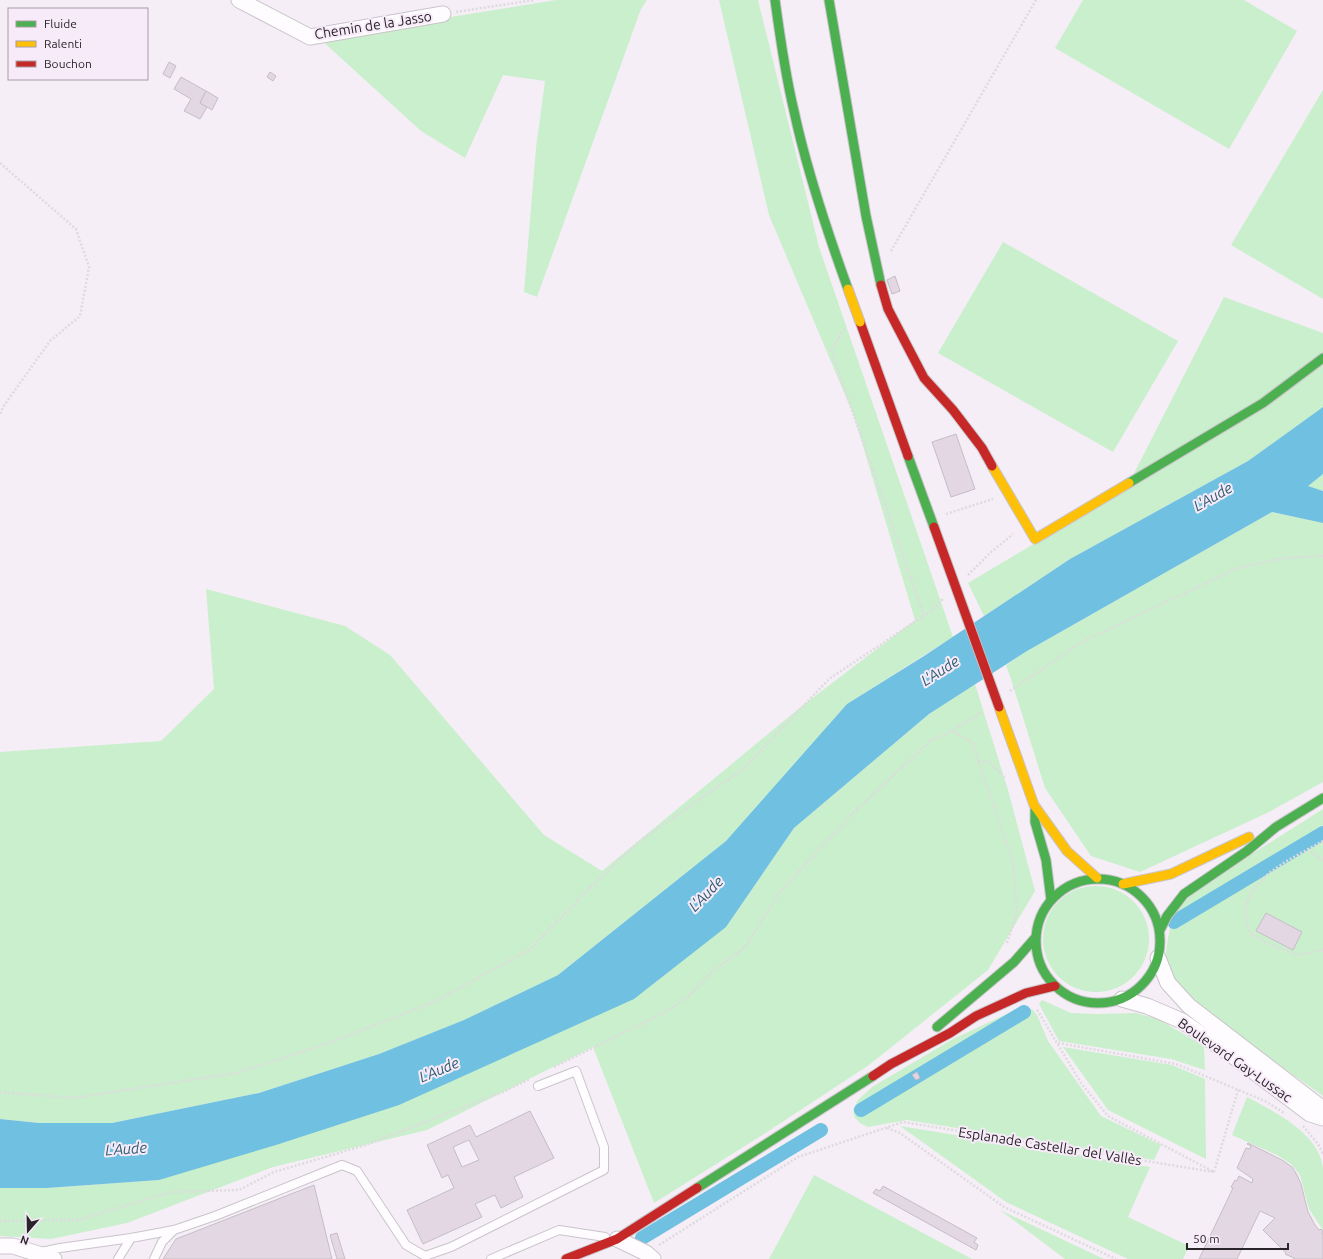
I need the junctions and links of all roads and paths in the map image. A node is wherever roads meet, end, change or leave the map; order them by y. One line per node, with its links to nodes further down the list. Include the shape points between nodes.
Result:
1 (240, 0): 6 (street, Chemin de la Jasso, via 310,37)
2 (534, 0): 6 (path)
3 (775, 0): 23 (main road, bridge, via 781,50 811,181)
4 (829, 0): 14 (main road, via 866,216 888,309 924,378 982,448)
5 (1036, 0): 8 (path)
6 (443, 14)
7 (0, 163): 11 (path, via 76,229 89,267 80,316 50,341)
8 (890, 253)
9 (845, 327): 18 (path, via 831,350)
10 (1323, 358): 14 (main road, via 1263,403 1035,539)
11 (0, 415)
12 (997, 497): 13 (path)
13 (944, 515)
14 (1026, 523): 16 (path)
15 (1323, 556): 19 (path, via 1284,558 1235,569 1080,643)
16 (962, 580)
17 (946, 597): 18 (path)
18 (924, 616): 47 (path, via 829,679 742,770 637,843 529,950 434,1002 326,1044 237,1073 73,1098)
19 (1004, 695)
20 (986, 709): 21 (path)
21 (952, 731): 22 (path, via 972,742); 43 (path, via 929,742 853,813 780,892 746,947 711,973 689,996 666,1012)
22 (978, 762): 23 (path, via 987,761 1011,783); 37 (path, via 1013,862 1017,913 1003,952)
23 (1024, 777): 25 (main road)
24 (1323, 798): 26 (main road)
25 (1034, 805): 30 (main road, via 1067,851); 32 (main road, via 1034,822 1046,860)
26 (1276, 827): 31 (main road, via 1235,843 1171,874); 33 (main road, via 1247,851 1184,894)
27 (1323, 841): 28 (path)
28 (1308, 850): 29 (path); 35 (path, via 1271,872 1257,884 1248,898 1245,918 1251,934 1274,946 1299,955)
29 (1323, 861)
30 (1098, 878): 31 (main road); 32 (main road, via 1072,884)
31 (1123, 884): 33 (main road, via 1148,902)
32 (1051, 900): 34 (main road, via 1040,918)
33 (1160, 930): 36 (main road)
34 (1035, 938): 37 (main road); 38 (main road, via 1040,964)
35 (1323, 950)
36 (1158, 958): 40 (main road, via 1145,983); 48 (street, Boulevard Gay-Lussac, via 1168,983 1189,1006)
37 (1010, 965): 42 (main road)
38 (1054, 986): 39 (main road); 40 (main road, via 1075,999 1086,1002 1098,1004)
39 (1026, 993): 41 (path, Esplanade Castellar del Vallès); 42 (main road, via 976,1016 950,1033)
40 (1122, 999): 50 (street, Boulevard Gay-Lussac, via 1147,1006 1182,1021 1310,1114)
41 (1057, 1043): 46 (path, via 1176,1064); 54 (path, Esplanade Castellar del Vallès, via 1081,1084 1108,1116)
42 (891, 1064): 58 (main road)
43 (551, 1069)
44 (531, 1079): 55 (path, via 366,1145 274,1172 240,1190 171,1192 78,1220)
45 (538, 1086): 56 (lane, via 576,1071 604,1147 604,1170 451,1247 425,1256 406,1245 357,1171 342,1165)
46 (1238, 1090): 49 (path, via 1264,1101); 54 (path)
47 (0, 1092)
48 (1323, 1109)
49 (1288, 1116)
50 (1323, 1118)
51 (1301, 1124): 53 (path)
52 (886, 1128): 54 (path, Esplanade Castellar del Vallès, via 902,1122); 61 (path, Esplanade Castellar del Vallès, via 798,1157); 67 (path, via 900,1133 1004,1207)
53 (1323, 1154)
54 (1214, 1172)
55 (0, 1222)
56 (174, 1230): 57 (lane); 64 (lane, via 162,1242)
57 (130, 1238): 60 (lane); 63 (lane)
58 (617, 1239): 61 (street); 65 (lane, via 559,1230); 66 (main road)
59 (0, 1246): 60 (street, via 13,1246)
60 (36, 1253): 62 (street)
61 (649, 1256)
62 (54, 1259)
63 (118, 1259)
64 (154, 1259)
65 (491, 1259)
66 (566, 1259)
67 (1116, 1259)

